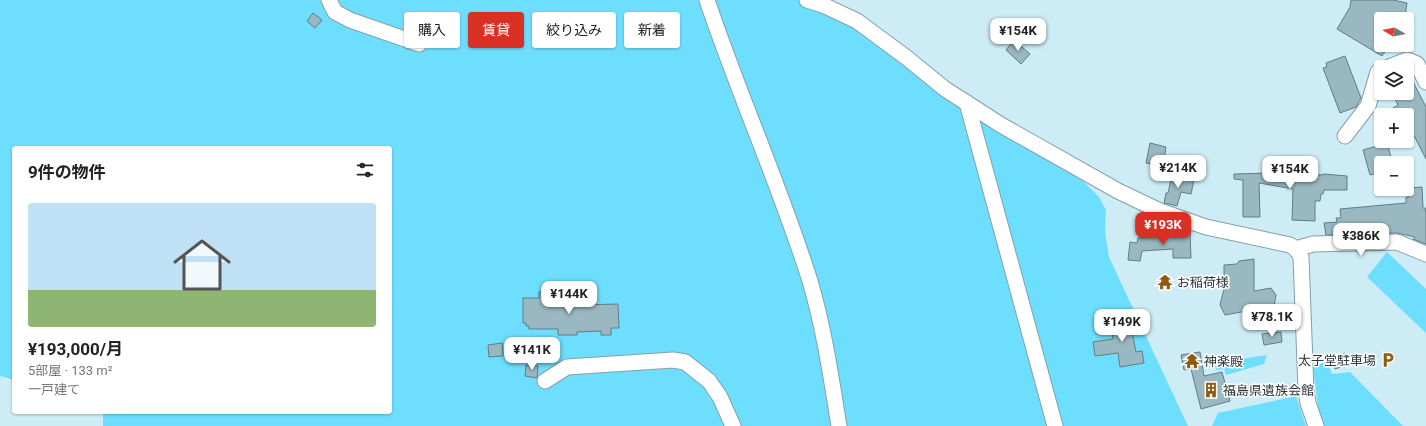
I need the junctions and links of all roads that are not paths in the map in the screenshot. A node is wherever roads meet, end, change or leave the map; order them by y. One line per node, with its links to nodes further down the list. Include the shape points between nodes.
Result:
1 (329, 0): 4 (street, via 335,12 350,20)
2 (708, 0): 14 (street, via 724,50 785,207 810,282 825,340)
3 (807, 0): 8 (street, via 857,21)
4 (404, 39)
5 (1414, 63): 6 (street)
6 (1426, 82)
7 (1374, 86): 9 (street, via 1368,106)
8 (967, 103): 10 (street, via 1111,188 1142,203 1206,227 1290,245); 15 (street)
9 (1345, 136)
10 (1296, 250): 11 (street, via 1313,244 1397,242); 16 (street, via 1301,257 1306,392)
11 (1426, 254)
12 (545, 381): 13 (street, via 567,367 673,360 685,362 709,381 720,397)
13 (733, 426)
14 (839, 426)
15 (1055, 426)
16 (1316, 426)

